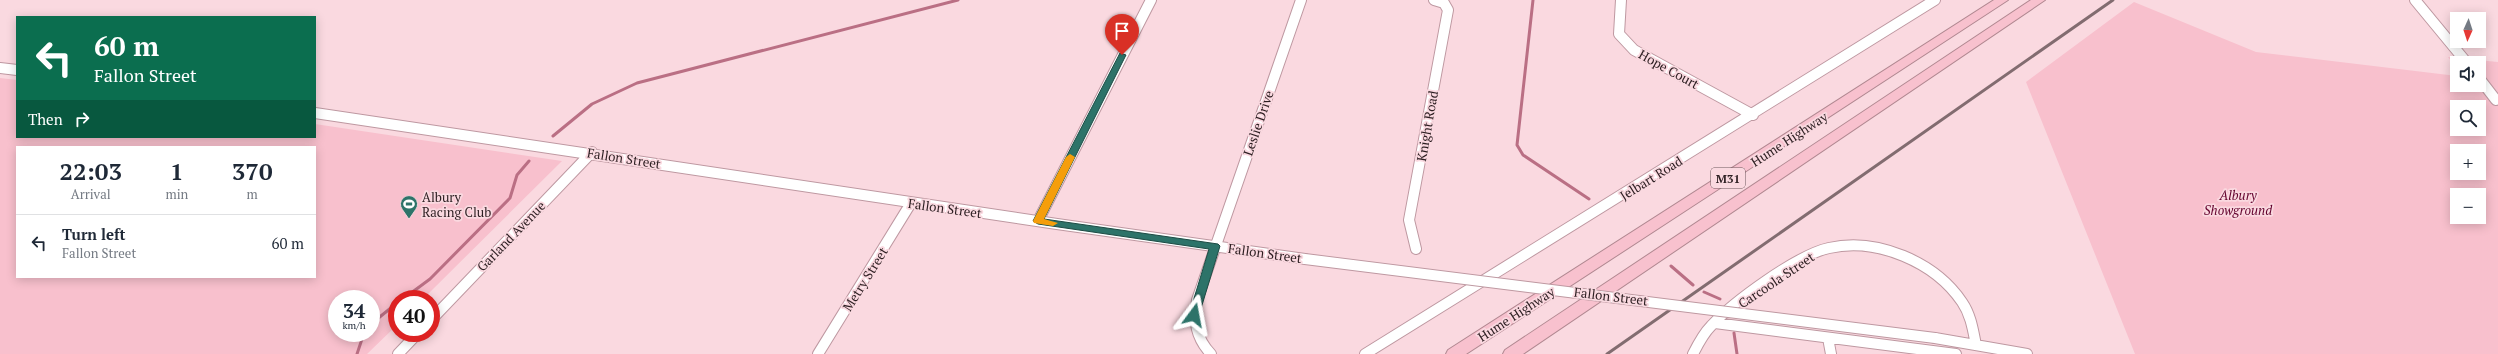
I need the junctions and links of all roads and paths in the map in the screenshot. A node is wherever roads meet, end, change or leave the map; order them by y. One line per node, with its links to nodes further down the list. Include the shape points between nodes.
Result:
1 (1150, 0): 18 (street)
2 (1302, 0): 19 (street, Leslie Drive)
3 (1434, 0): 20 (street, Knight Road, via 1444,3 1448,10 1409,220)
4 (1621, 0): 15 (street, Hope Court, via 1619,34 1634,50)
5 (1936, 0): 15 (street, Jelbart Road)
6 (2002, 0): 30 (highway, Hume Highway / M31)
7 (2039, 0): 31 (highway, Hume Highway / M31)
8 (2415, 0): 9 (street)
9 (2461, 56)
10 (0, 68): 11 (street)
11 (16, 70)
12 (2486, 87): 13 (street)
13 (2496, 100)
14 (316, 113): 16 (street, Fallon Street)
15 (1753, 115): 29 (street, Jelbart Road)
16 (592, 152): 17 (street, Fallon Street); 21 (street, Garland Avenue)
17 (911, 203): 18 (street, Fallon Street); 27 (street, Metry Street)
18 (1038, 221): 19 (street, Fallon Street)
19 (1215, 246): 25 (street, Fallon Street, bridge); 28 (street, via 1194,315 1200,341)
20 (1416, 249)
21 (440, 311)
22 (1715, 323): 23 (street); 25 (street, Carcoola Street, via 1756,290 1811,255 1829,248 1865,247 1905,257 1926,267 1943,280 1966,310); 32 (street, Carcoola Street, via 1702,336)
23 (1828, 338): 33 (street); 34 (street)
24 (409, 342): 26 (street)
25 (1976, 344): 35 (street, Fallon Street)
26 (398, 354)
27 (818, 354)
28 (1211, 354)
29 (1365, 354)
30 (1454, 354)
31 (1511, 354)
32 (1692, 354)
33 (1831, 354)
34 (1956, 354)
35 (2027, 354)

